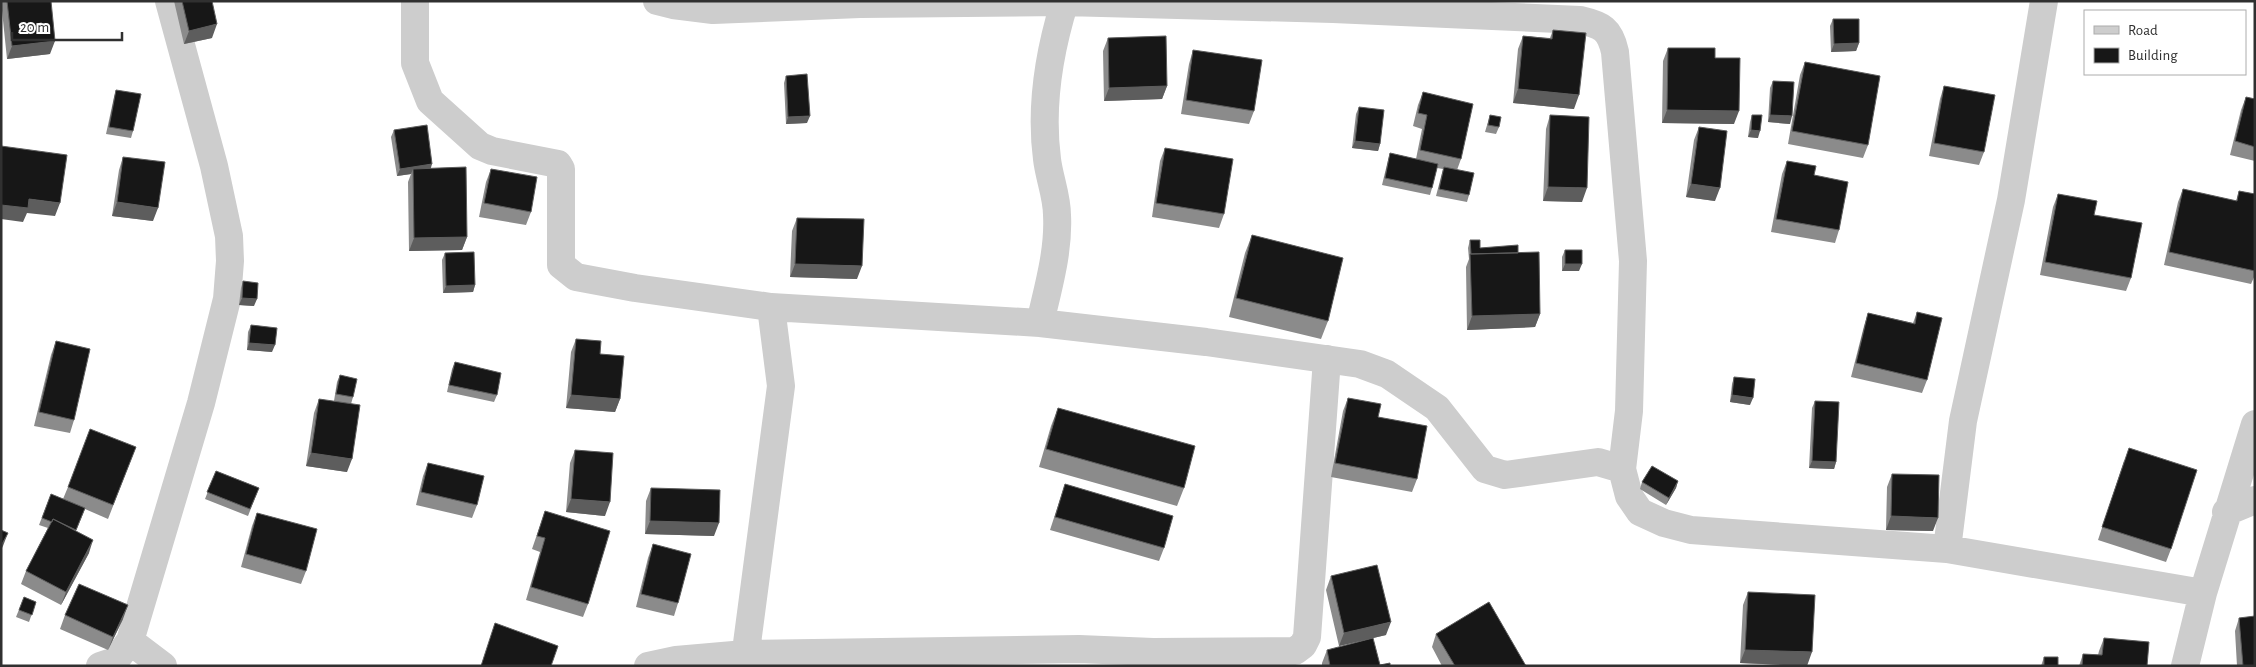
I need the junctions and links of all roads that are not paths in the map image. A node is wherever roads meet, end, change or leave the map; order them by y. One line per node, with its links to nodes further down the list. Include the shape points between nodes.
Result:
1 (169, 1): 15 (street, via 212,157 229,236 230,261 227,299 200,403)
2 (415, 1): 6 (street, via 415,63 430,101 480,146 558,164 561,169 562,265 568,272 576,277 635,288)
3 (657, 1): 5 (street, via 713,10 860,4)
4 (2044, 1): 13 (street, via 2011,200 1963,421)
5 (1064, 2): 7 (street, via 1051,50 1044,102 1047,158 1058,214 1055,254); 10 (street, via 1580,20 1605,28 1615,52 1633,261 1629,411)
6 (771, 307): 7 (street); 16 (street, via 782,386)
7 (1040, 323): 8 (street)
8 (1326, 359): 10 (street, via 1360,364 1408,386 1437,408 1484,469 1505,475 1598,462); 16 (street, via 1307,637 1295,651 1080,649)
9 (2255, 424): 12 (street)
10 (1622, 469): 13 (street, via 1629,496 1640,512 1691,530)
11 (2255, 500): 12 (street)
12 (2226, 512): 14 (street)
13 (1947, 549): 14 (street)
14 (2203, 593): 20 (street)
15 (130, 641): 17 (street, via 115,661); 18 (street)
16 (744, 660): 19 (street, via 676,660)
17 (100, 666)
18 (163, 666)
19 (648, 666)
20 (2184, 666)

